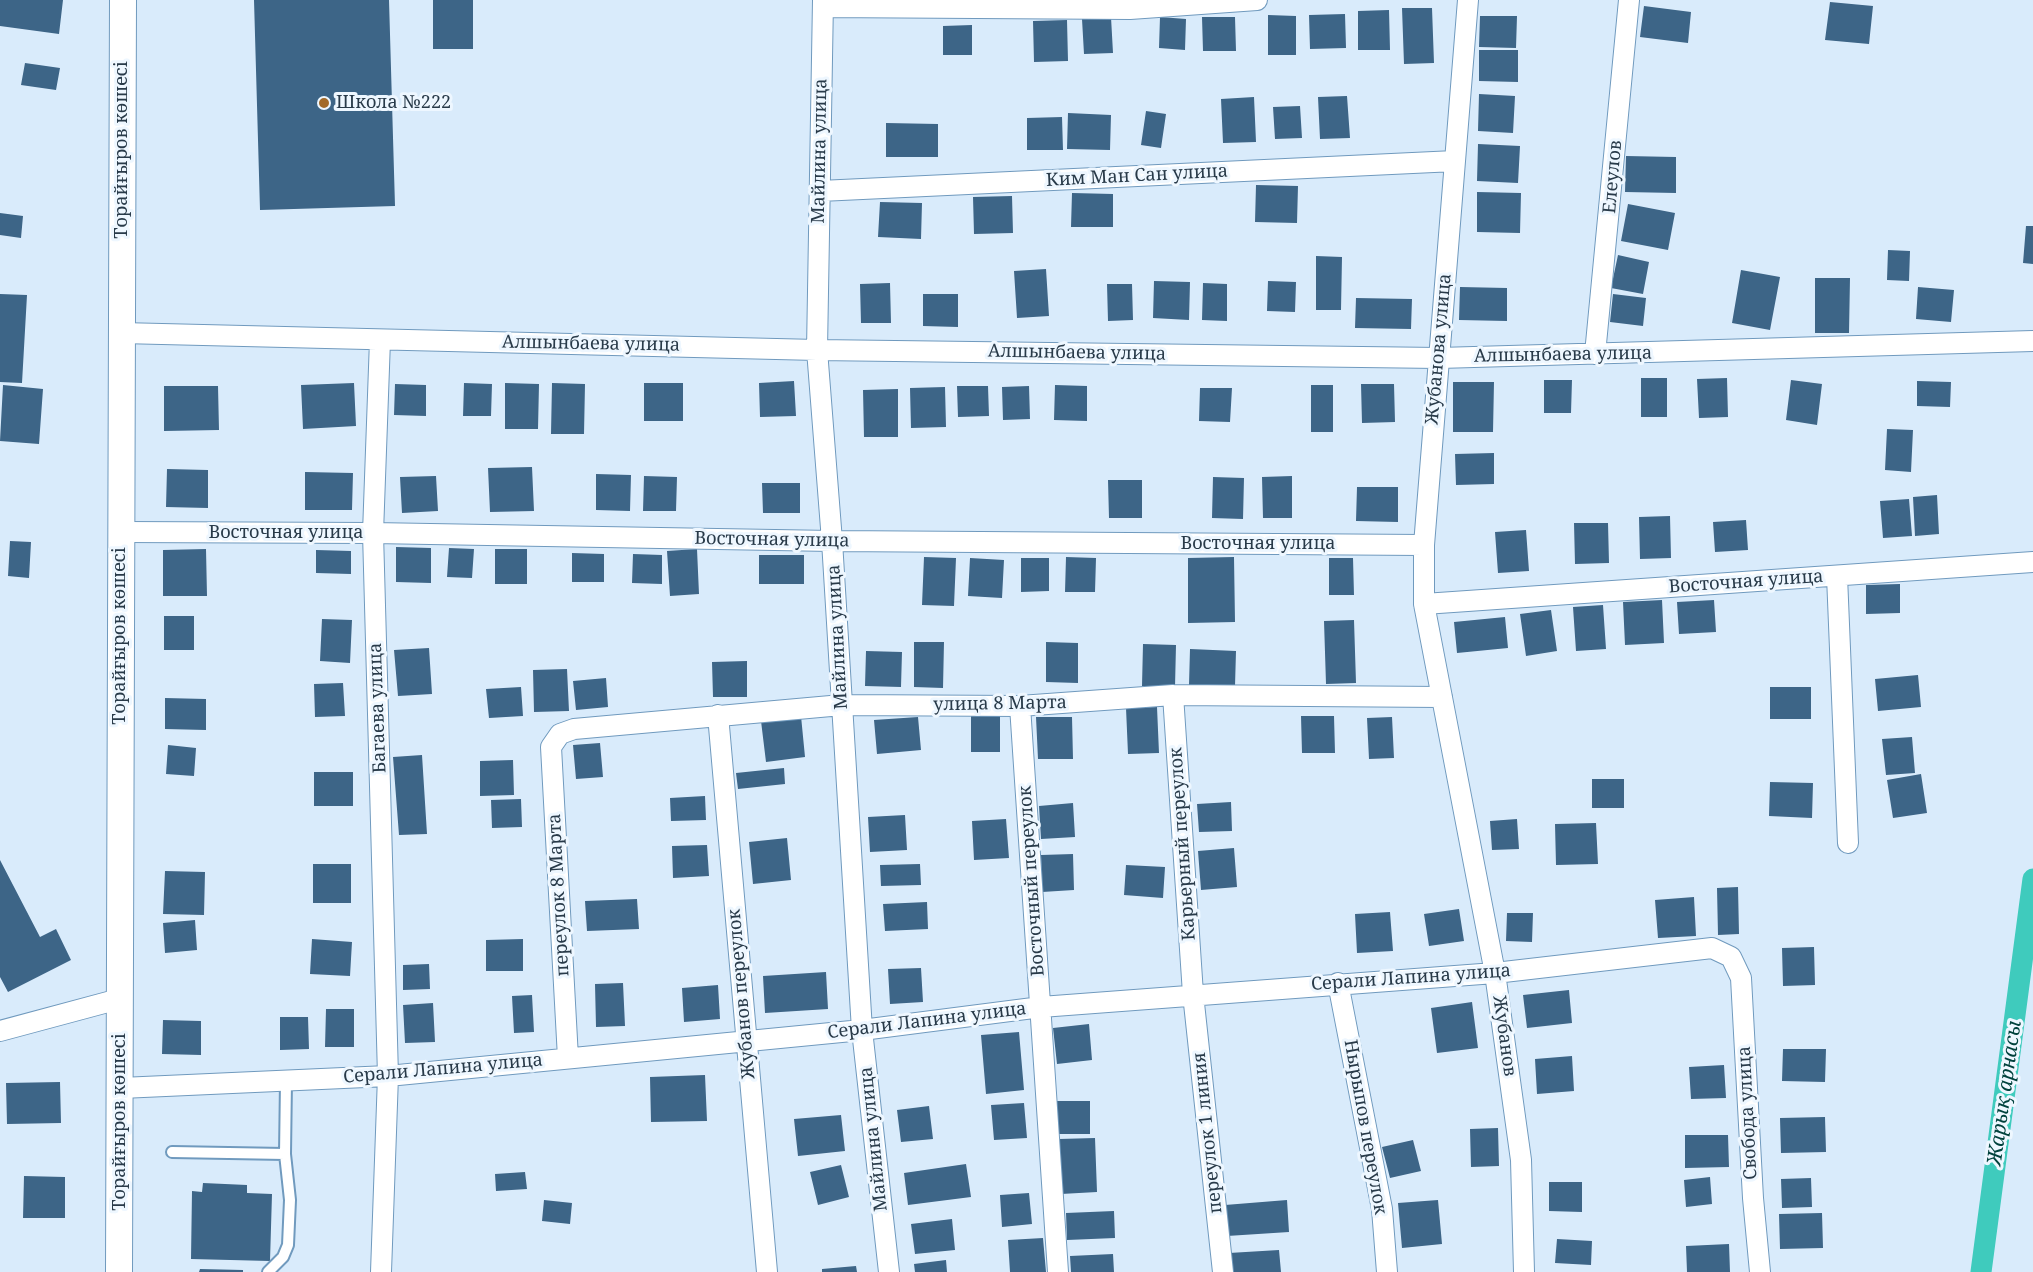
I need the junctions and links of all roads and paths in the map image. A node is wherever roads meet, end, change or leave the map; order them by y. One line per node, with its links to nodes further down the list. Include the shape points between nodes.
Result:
1 (123, 0): 8 (street, Торайғыров көшесі)
2 (1257, 0): 5 (street, via 1130,9)
3 (1468, 0): 6 (street, Жубанова улица)
4 (1629, 0): 12 (street, Елеулов)
5 (823, 4): 7 (street, Майлина улица)
6 (1455, 161): 7 (street, Ким Ман Сан улица); 13 (street, Жубанова улица)
7 (820, 191): 11 (street, Майлина улица)
8 (122, 333): 9 (street, Алшынбаева улица); 14 (street, Торайғыров көшесі)
9 (380, 340): 11 (street, Алшынбаева улица); 15 (street, Багаева улица)
10 (2033, 341): 12 (street, Алшынбаева улица)
11 (817, 350): 13 (street, Алшынбаева улица); 16 (street, Майлина улица)
12 (1595, 354): 13 (street, Алшынбаева улица)
13 (1439, 358): 17 (street, Жубанова улица)
14 (121, 532): 15 (street, Восточная улица); 32 (street, Торайғыров көшесі)
15 (373, 533): 16 (street, Восточная улица); 38 (street, Багаева улица)
16 (832, 542): 17 (street, Восточная улица); 23 (street, Майлина улица)
17 (1424, 545): 20 (street, Жубанова улица)
18 (2033, 562): 19 (street, Восточная улица)
19 (1837, 576): 20 (street, Восточная улица); 27 (street)
20 (1424, 604): 22 (street, Жубанова улица)
21 (1173, 695): 22 (street, улица 8 Марта); 24 (street, улица 8 Марта); 31 (street, Карьерный переулок)
22 (1442, 697): 29 (street, Жубанов)
23 (842, 705): 24 (street, улица 8 Марта); 25 (street, улица 8 Марта); 34 (street, Майлина улица)
24 (1020, 706): 33 (street, Восточный переулок)
25 (718, 715): 26 (street, улица 8 Марта, via 574,729); 36 (street, Жубанов переулок)
26 (560, 734): 37 (street, переулок 8 Марта, via 551,747)
27 (1848, 843)
28 (1731, 957): 29 (street, Серали Лапина улица, via 1712,948); 52 (street, Свобода улица, via 1741,978)
29 (1495, 973): 30 (street, Серали Лапина улица); 51 (street, Жубанов, via 1521,1160)
30 (1338, 982): 31 (street, Серали Лапина улица); 50 (street, Нырыпов переулок, via 1382,1209)
31 (1193, 994): 33 (street, Серали Лапина улица); 49 (street, переулок 1 линия)
32 (119, 999): 35 (street); 40 (street, Торайғыров көшесі)
33 (1041, 1007): 34 (street, Серали Лапина улица); 48 (street, Восточный переулок)
34 (862, 1030): 36 (street, Серали Лапина улица); 47 (street, Майлина улица)
35 (0, 1031)
36 (747, 1041): 37 (street, Серали Лапина улица); 46 (street, Жубанов переулок)
37 (568, 1058): 38 (street, Серали Лапина улица)
38 (388, 1076): 39 (street, Серали Лапина улица); 45 (street, Багаева улица)
39 (286, 1081): 40 (street, Серали Лапина улица); 42 (lane)
40 (121, 1088): 43 (street, Торайғыров көшесі)
41 (172, 1152): 42 (lane)
42 (285, 1154): 44 (lane, via 290,1200 288,1245 284,1257)
43 (119, 1272)
44 (268, 1272)
45 (381, 1272)
46 (767, 1272)
47 (889, 1272)
48 (1058, 1272)
49 (1223, 1272)
50 (1387, 1272)
51 (1524, 1272)
52 (1760, 1272)

